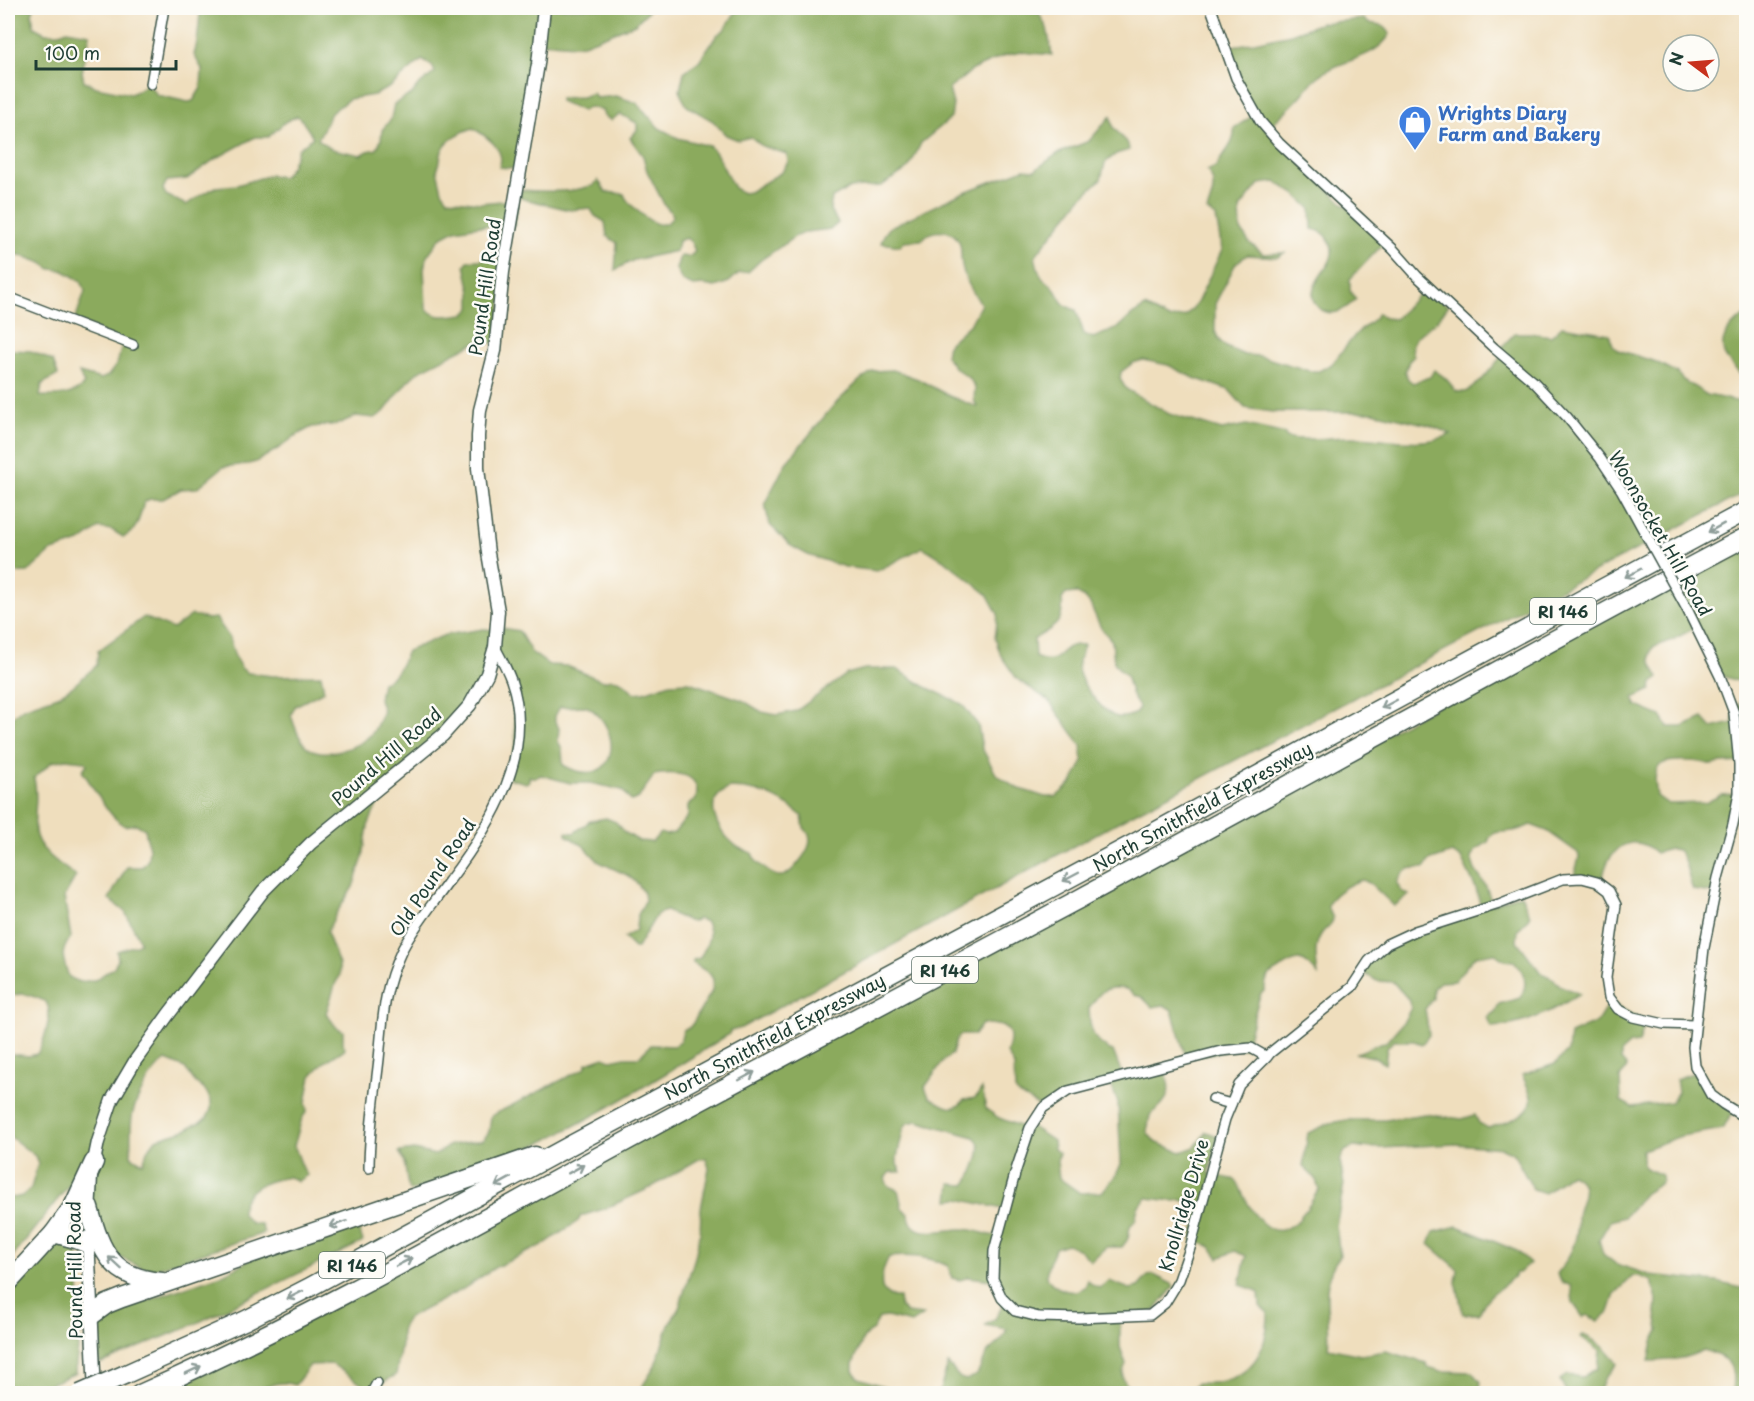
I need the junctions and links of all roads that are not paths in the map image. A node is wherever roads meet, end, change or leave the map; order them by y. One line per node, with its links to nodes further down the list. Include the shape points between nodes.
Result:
1 (164, 8): 4 (street)
2 (544, 8): 9 (street, Pound Hill Road, via 503,272 495,351 480,410 478,436 478,468 498,611)
3 (1211, 8): 10 (street, Woonsocket Hill Road, bridge, via 1236,78 1260,121 1279,143 1534,382 1600,458 1687,609 1720,676 1734,713 1739,793 1704,948)
4 (151, 84)
5 (8, 297): 6 (street)
6 (133, 345)
7 (1746, 512): 15 (highway, North Smithfield Expressway / RI 146, one-way to 15)
8 (1746, 537): 27 (highway, North Smithfield Expressway / RI 146, one-way to 8, via 270,1333 419,1255)
9 (495, 647): 16 (street, Pound Hill Road, via 487,675 470,705 443,735 311,843 263,891 223,942 135,1061 112,1101); 17 (street, Old Pound Road, via 516,700 516,750 488,825 421,919 401,951 390,980 382,1018)
10 (1694, 1025): 11 (street, Knollridge Drive, via 1664,1024 1618,1009 1609,997 1606,978 1616,905 1610,891 1597,882 1563,879 1387,944 1369,961 1352,987); 14 (street, Woonsocket Hill Road, via 1695,1066 1705,1086 1711,1095)
11 (1267, 1057): 13 (street, Knollridge Drive, via 1239,1085); 13 (street, Knollridge Drive, via 1251,1048 1221,1051 1068,1091 1043,1108 1030,1128 994,1251 993,1280 1002,1298 1015,1311 1039,1317 1150,1315 1165,1303 1179,1280 1190,1248)
12 (1213, 1099): 13 (street)
13 (1231, 1104)
14 (1746, 1118)
15 (573, 1144): 21 (highway, one-way to 21); 25 (highway, North Smithfield Expressway / RI 146, one-way to 25, bridge, via 246,1320)
16 (94, 1162): 18 (street, Pound Hill Road); 19 (highway, via 74,1205)
17 (369, 1168)
18 (89, 1208): 20 (street, Pound Hill Road); 21 (highway, one-way to 18, via 139,1278 109,1259)
19 (54, 1233): 20 (highway); 22 (highway)
20 (88, 1244): 23 (street, Pound Hill Road)
21 (168, 1282): 23 (highway, via 114,1301)
22 (8, 1283)
23 (92, 1315): 26 (street, Pound Hill Road)
24 (377, 1383): 28 (street)
25 (80, 1394)
26 (95, 1394)
27 (140, 1394)
28 (371, 1394)

